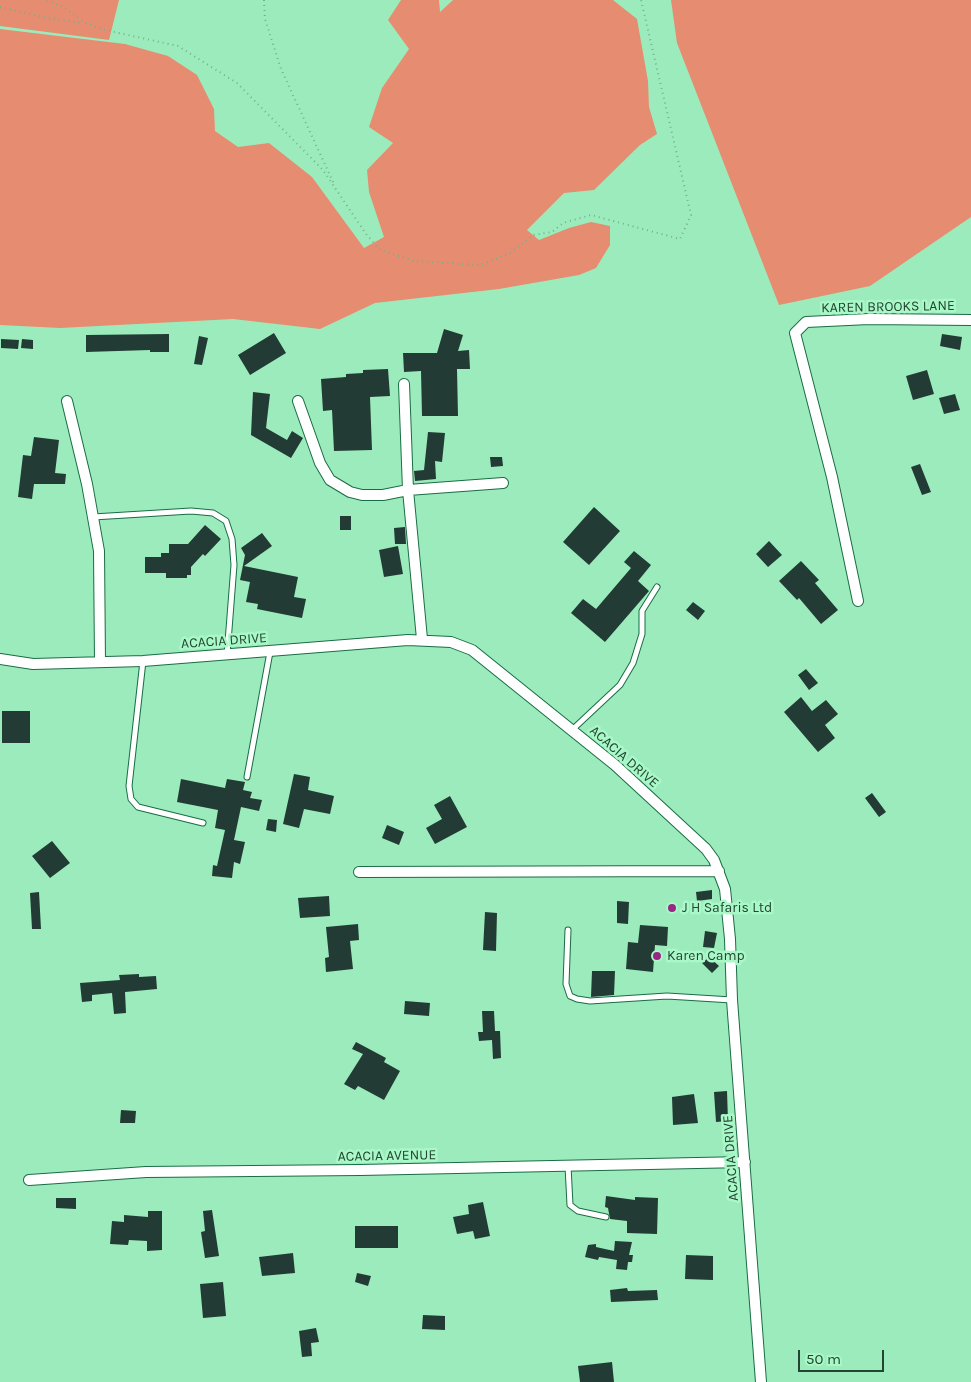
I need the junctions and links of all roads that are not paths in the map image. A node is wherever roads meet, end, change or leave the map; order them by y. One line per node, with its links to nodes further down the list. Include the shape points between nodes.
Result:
1 (971, 320): 9 (street, KAREN BROOKS LANE, via 806,322 795,333 832,477)
2 (404, 384): 6 (street)
3 (298, 401): 6 (street, via 320,463 330,480 362,495)
4 (67, 402): 7 (street)
5 (503, 483): 6 (street)
6 (408, 490): 10 (street)
7 (93, 517): 12 (lane, via 191,511 213,513 226,521 232,539 234,565); 15 (street, via 99,551)
8 (657, 587): 16 (lane, via 642,611 642,634 633,663 620,685)
9 (858, 601)
10 (422, 639): 11 (street, ACACIA DRIVE); 16 (street, ACACIA DRIVE, via 450,642 472,650)
11 (270, 652): 12 (street, ACACIA DRIVE); 17 (lane)
12 (227, 655): 14 (street, ACACIA DRIVE)
13 (0, 659): 15 (street, ACACIA DRIVE, via 33,664)
14 (143, 661): 15 (street, ACACIA DRIVE); 18 (lane, via 129,786 131,799 138,807)
15 (100, 662)
16 (572, 730): 19 (street, ACACIA DRIVE, via 706,849)
17 (247, 777)
18 (203, 823)
19 (719, 871): 20 (street); 22 (street, ACACIA DRIVE, via 725,889)
20 (359, 872)
21 (568, 930): 22 (lane, via 566,984 570,996 577,999 667,996)
22 (732, 1000): 23 (street, ACACIA DRIVE)
23 (746, 1162): 24 (street, ACACIA AVENUE); 27 (street, ACACIA DRIVE)
24 (568, 1166): 25 (street, ACACIA AVENUE, via 146,1172); 26 (lane, via 570,1205 578,1211)
25 (29, 1180)
26 (606, 1216)
27 (761, 1382)

